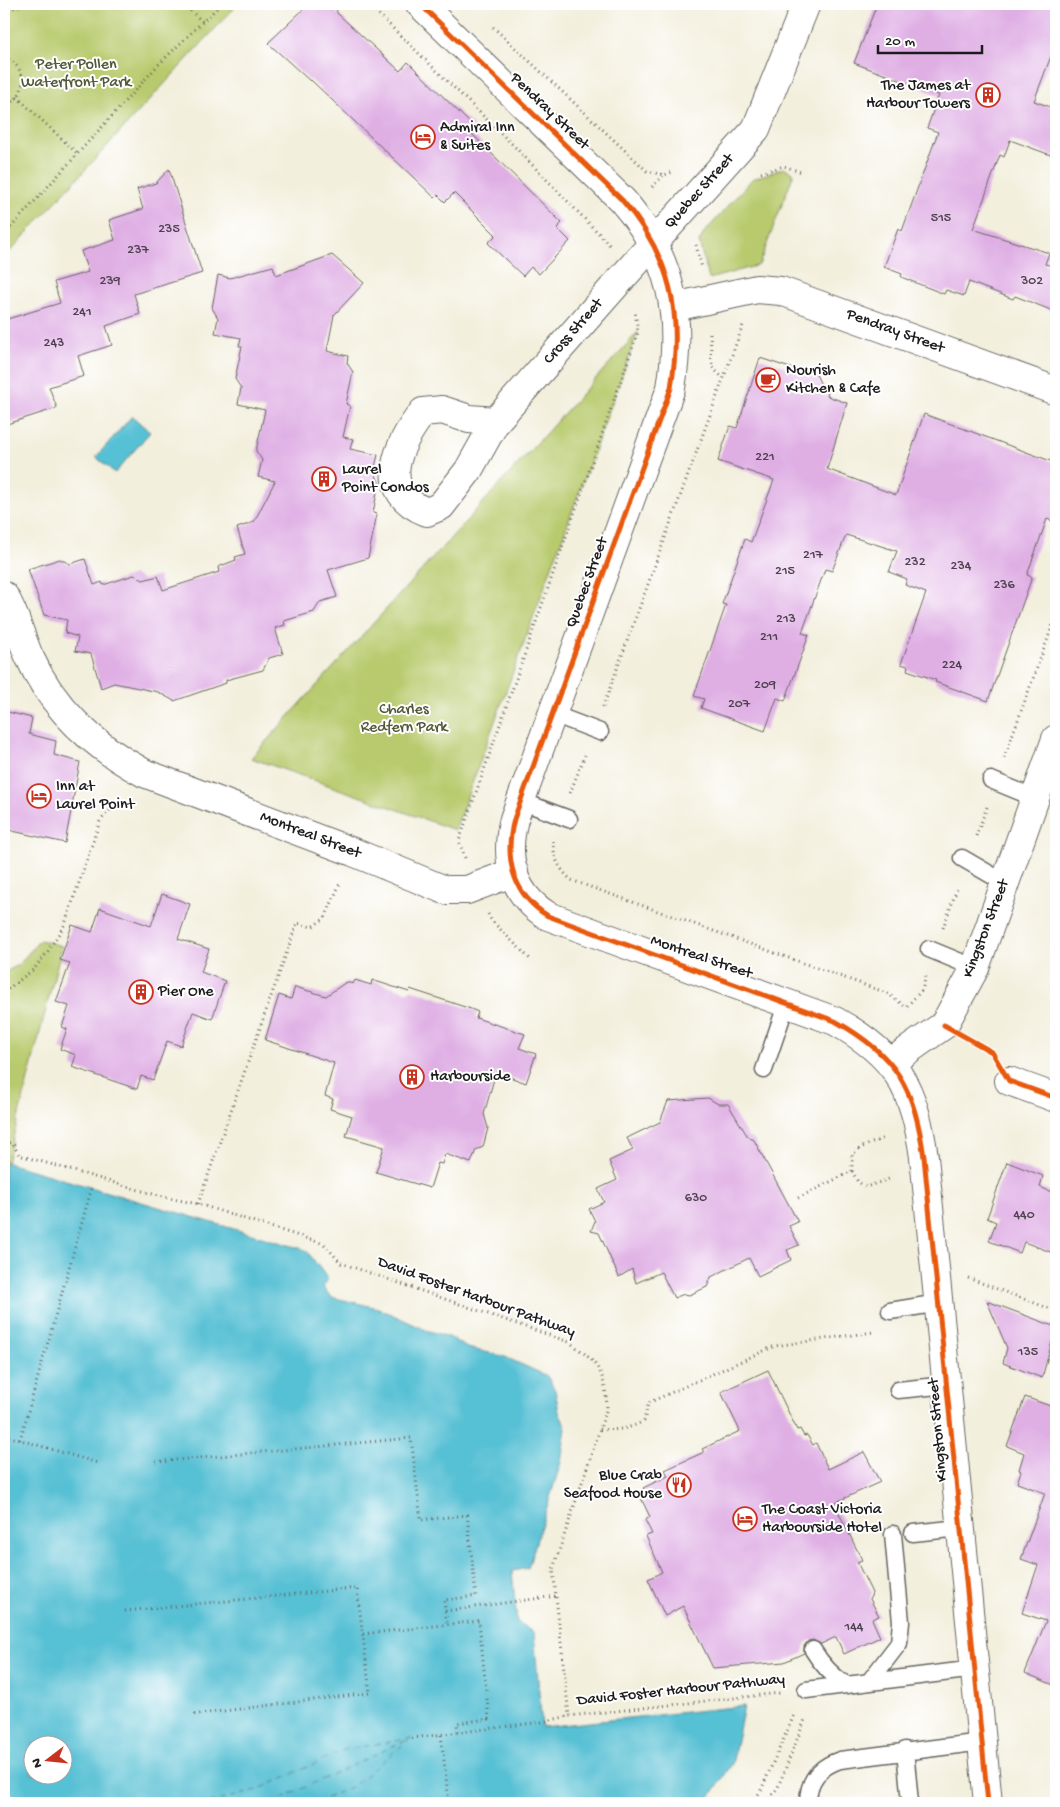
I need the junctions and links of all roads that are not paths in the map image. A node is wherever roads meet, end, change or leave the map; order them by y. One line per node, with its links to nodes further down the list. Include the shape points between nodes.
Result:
1 (420, 4): 3 (street, Pendray Street, via 622,200)
2 (806, 4): 3 (street, Quebec Street, via 756,130)
3 (654, 242): 4 (street, Quebec Street); 6 (street, Cross Street)
4 (674, 307): 5 (street, Pendray Street, via 757,289 781,291); 8 (street, Quebec Street, via 676,360 671,388)
5 (1056, 391)
6 (496, 422)
7 (4, 596): 16 (street, Montreal Street, via 41,681 59,706 97,745 144,773 444,890 454,892 475,887)
8 (553, 714): 9 (lane); 13 (street, Quebec Street)
9 (598, 731)
10 (1056, 739): 12 (street, Kingston Street)
11 (993, 781): 12 (lane)
12 (1035, 798): 17 (street, Kingston Street)
13 (521, 801): 14 (lane); 16 (street, Quebec Street, via 511,832)
14 (565, 817)
15 (964, 859): 17 (lane)
16 (514, 872): 20 (street, Montreal Street, via 519,890 548,916)
17 (1005, 883): 19 (street, Kingston Street)
18 (932, 951): 19 (lane)
19 (975, 968): 21 (street, Kingston Street, via 944,1025)
20 (787, 1002): 21 (street, Montreal Street, via 855,1032); 22 (lane)
21 (891, 1062): 25 (street, Kingston Street, via 902,1080 920,1132)
22 (764, 1070)
23 (1009, 1081): 24 (street)
24 (1056, 1098)
25 (939, 1304): 26 (lane); 27 (street, Kingston Street)
26 (890, 1311)
27 (947, 1385): 28 (lane); 29 (street, Kingston Street)
28 (898, 1390)
29 (960, 1528): 30 (lane); 33 (street, Kingston Street)
30 (913, 1533)
31 (893, 1534): 34 (lane, via 901,1622 899,1643)
32 (813, 1650): 35 (lane, via 821,1664)
33 (974, 1669): 34 (lane); 37 (street, Kingston Street)
34 (869, 1682): 35 (lane)
35 (846, 1685): 36 (lane)
36 (806, 1690)
37 (982, 1742): 38 (lane); 41 (street, Kingston Street)
38 (905, 1750): 39 (lane, via 825,1765 810,1788); 40 (lane)
39 (808, 1803)
40 (910, 1803)
41 (988, 1803)

